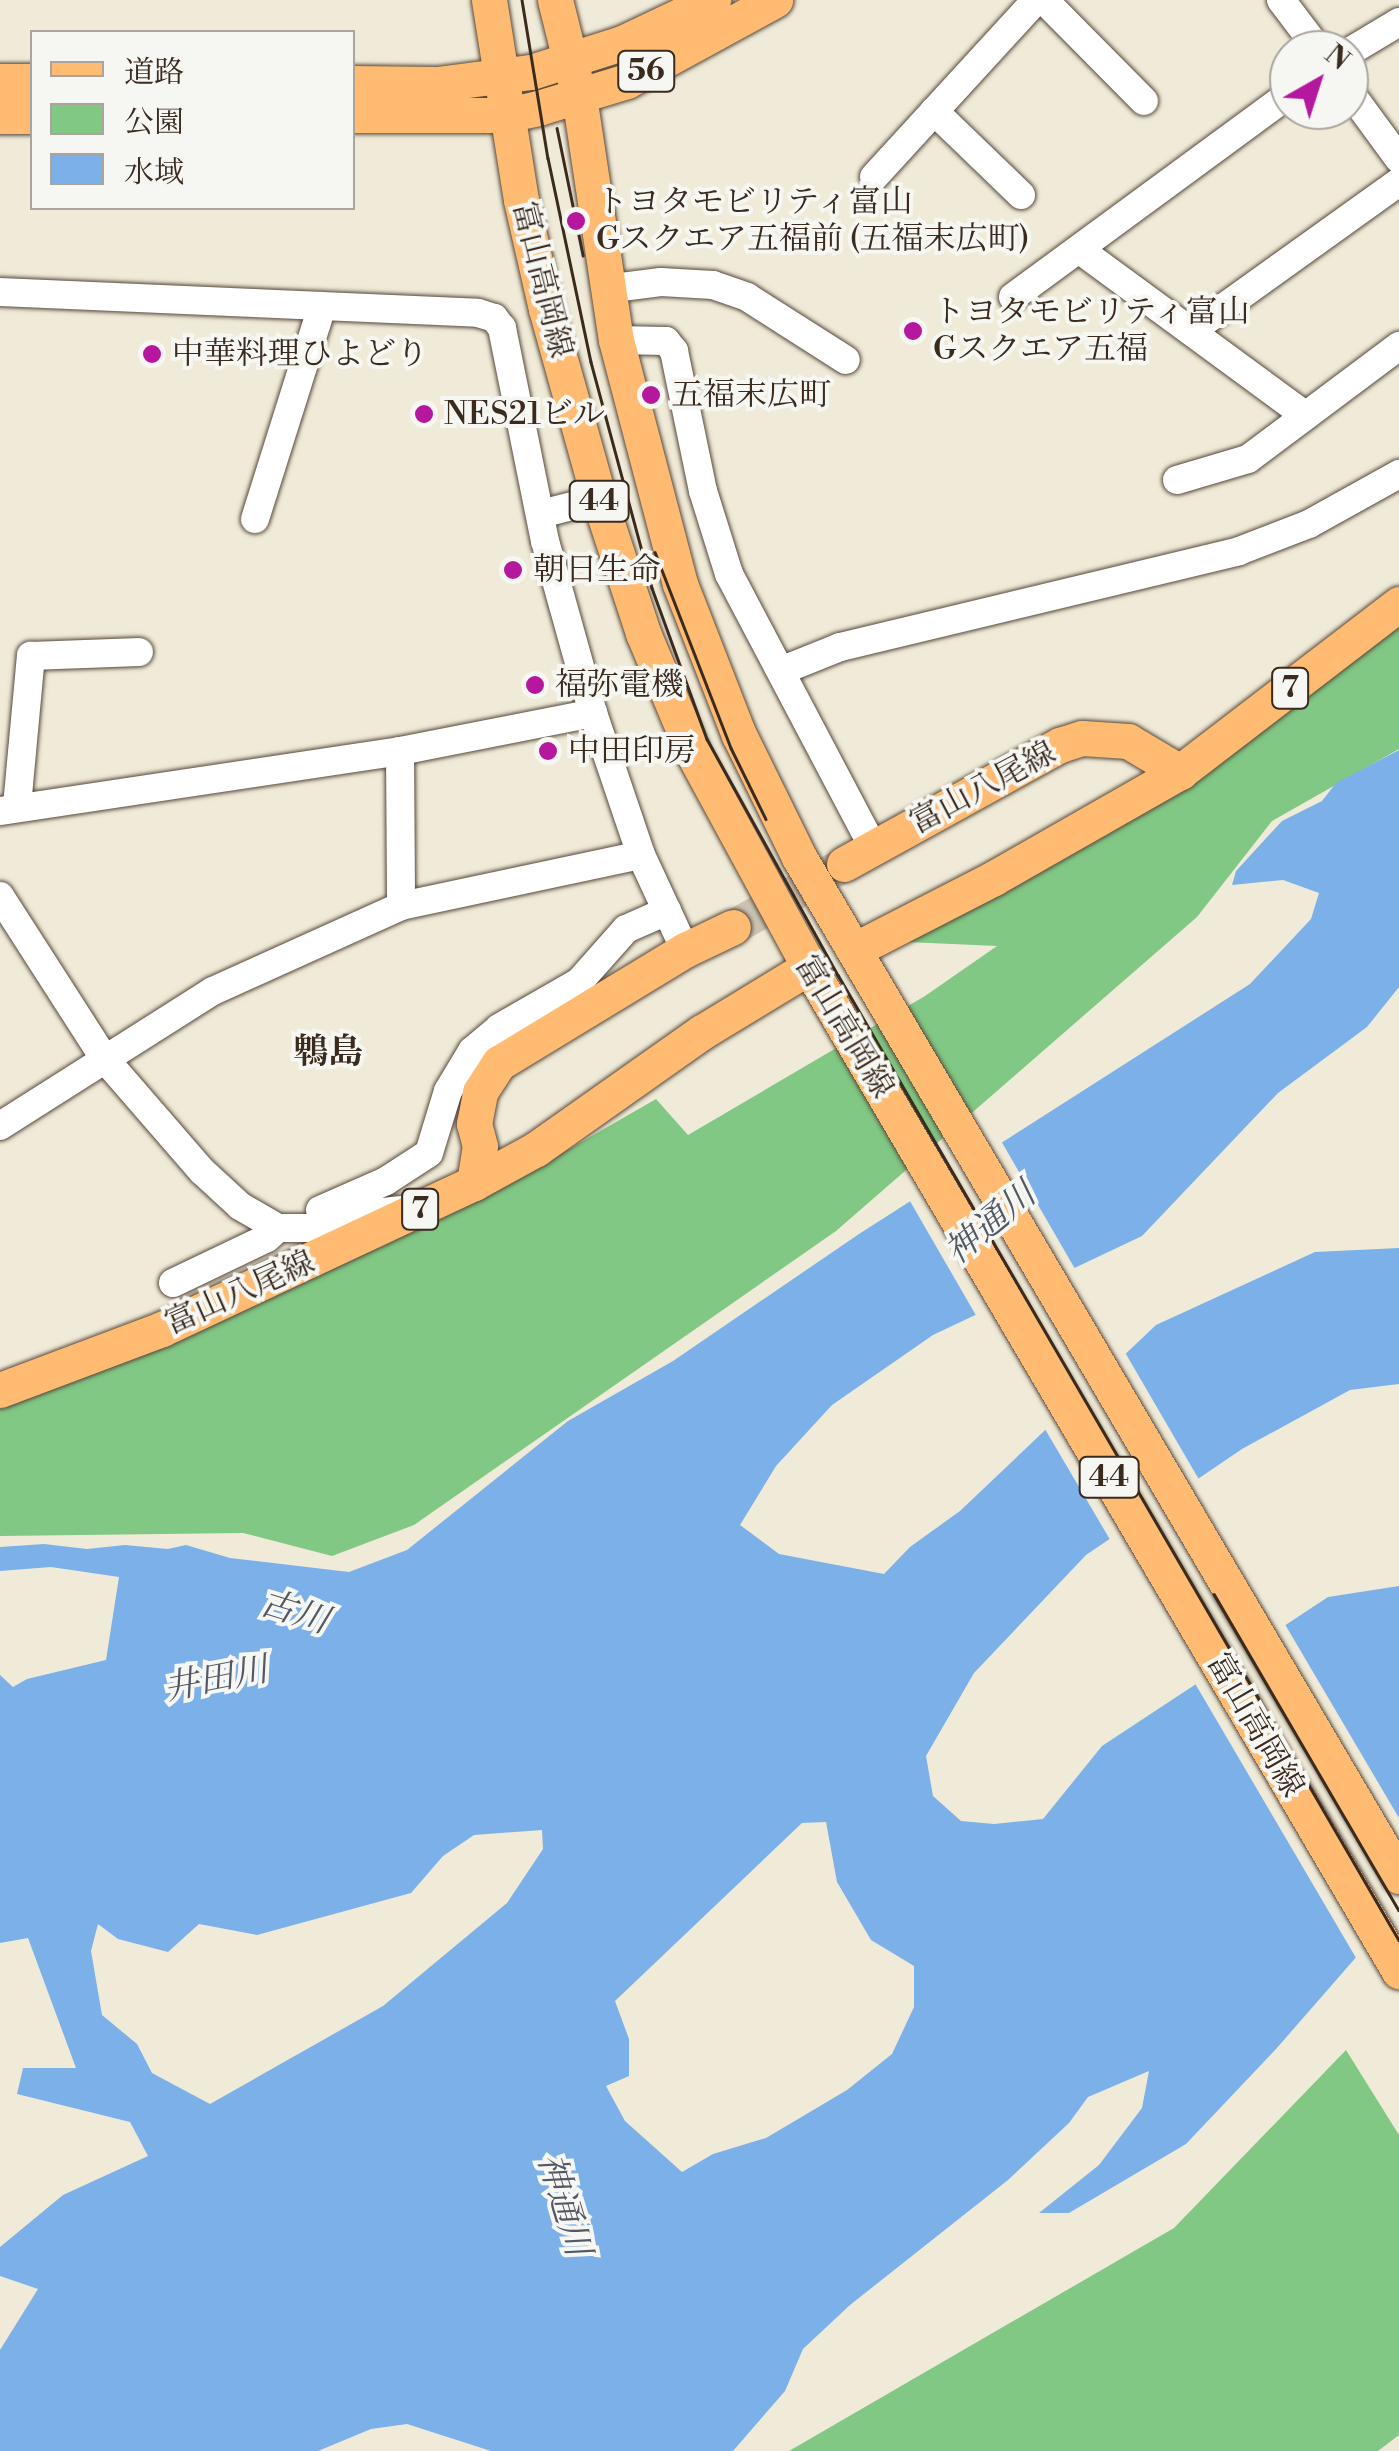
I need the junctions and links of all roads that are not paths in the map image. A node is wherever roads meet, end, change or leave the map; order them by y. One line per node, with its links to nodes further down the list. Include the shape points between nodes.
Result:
1 (489, 0): 12 (main road, 富山高岡線 / 44)
2 (555, 0): 11 (main road, 富山高岡線 / 44)
3 (713, 0): 11 (main road, 56)
4 (775, 0): 16 (main road, 56, via 627,81)
5 (1036, 0): 19 (street)
6 (1044, 0): 17 (street)
7 (1281, 0): 9 (street)
8 (1399, 22): 10 (street)
9 (1304, 30)
10 (1369, 40)
11 (570, 60): 12 (main road, 56); 16 (main road, 富山高岡線 / 44)
12 (501, 78): 15 (main road, 56); 20 (main road, 富山高岡線 / 44)
13 (0, 81): 14 (main road)
14 (30, 81)
15 (355, 83)
16 (578, 96): 20 (main road, 56); 30 (main road, 富山高岡線 / 44)
17 (1144, 102)
18 (1269, 109): 29 (street)
19 (934, 111): 26 (street); 28 (street)
20 (506, 115): 23 (main road, 56); 41 (main road, 富山高岡線 / 44, via 546,309)
21 (0, 116): 22 (main road)
22 (30, 116)
23 (355, 116)
24 (1369, 118): 25 (street)
25 (1399, 159)
26 (874, 178)
27 (1399, 182): 34 (street)
28 (1021, 194)
29 (1080, 250): 32 (street); 34 (street)
30 (606, 289): 35 (main road, 富山高岡線 / 44); 37 (street, via 662,282 714,286 747,297)
31 (0, 292): 33 (street)
32 (1013, 297)
33 (322, 306): 42 (street, via 494,318 502,328); 43 (street)
34 (1192, 331): 38 (street)
35 (616, 340): 46 (street, via 666,341 674,351 718,546); 58 (main road, 富山高岡線 / 44, via 680,584 739,734)
36 (1399, 346): 38 (street)
37 (846, 360)
38 (1306, 416): 40 (street, via 1248,459)
39 (1399, 474): 46 (street, via 1309,524 1238,551 840,648)
40 (1176, 480)
41 (599, 499): 42 (street); 59 (main road, 富山高岡線 / 44, via 643,633 694,756)
42 (540, 514): 47 (street)
43 (255, 520)
44 (1399, 604): 49 (main road, 7)
45 (139, 652): 50 (street, via 30,656)
46 (782, 670): 52 (street)
47 (593, 713): 48 (street); 51 (street)
48 (400, 750): 50 (street); 54 (street)
49 (1180, 772): 52 (main road, 富山八尾線, via 1128,741 1082,738); 58 (main road, 7)
50 (9, 808)
51 (641, 855): 54 (street); 55 (street)
52 (859, 856)
53 (0, 896): 60 (street)
54 (401, 906): 60 (street, via 213,991)
55 (667, 911): 57 (street); 64 (street, via 626,929 579,982 498,1028 472,1051 448,1091 429,1153)
56 (733, 927): 57 (main road, 7)
57 (685, 950): 62 (main road, 7, via 499,1063 480,1092)
58 (858, 956): 67 (main road, 富山高岡線 / 44)
59 (814, 976): 62 (main road, 富山八尾線 / 7, via 702,1032 536,1149); 68 (main road, 富山高岡線 / 44)
60 (104, 1058): 61 (street); 64 (street, via 202,1171 240,1206)
61 (0, 1126)
62 (474, 1183): 63 (main road, 富山八尾線 / 7)
63 (422, 1208): 64 (street); 66 (main road, 富山八尾線 / 7, via 162,1328)
64 (287, 1228): 65 (street)
65 (173, 1283)
66 (0, 1390)
67 (1399, 1876)
68 (1399, 1971)

